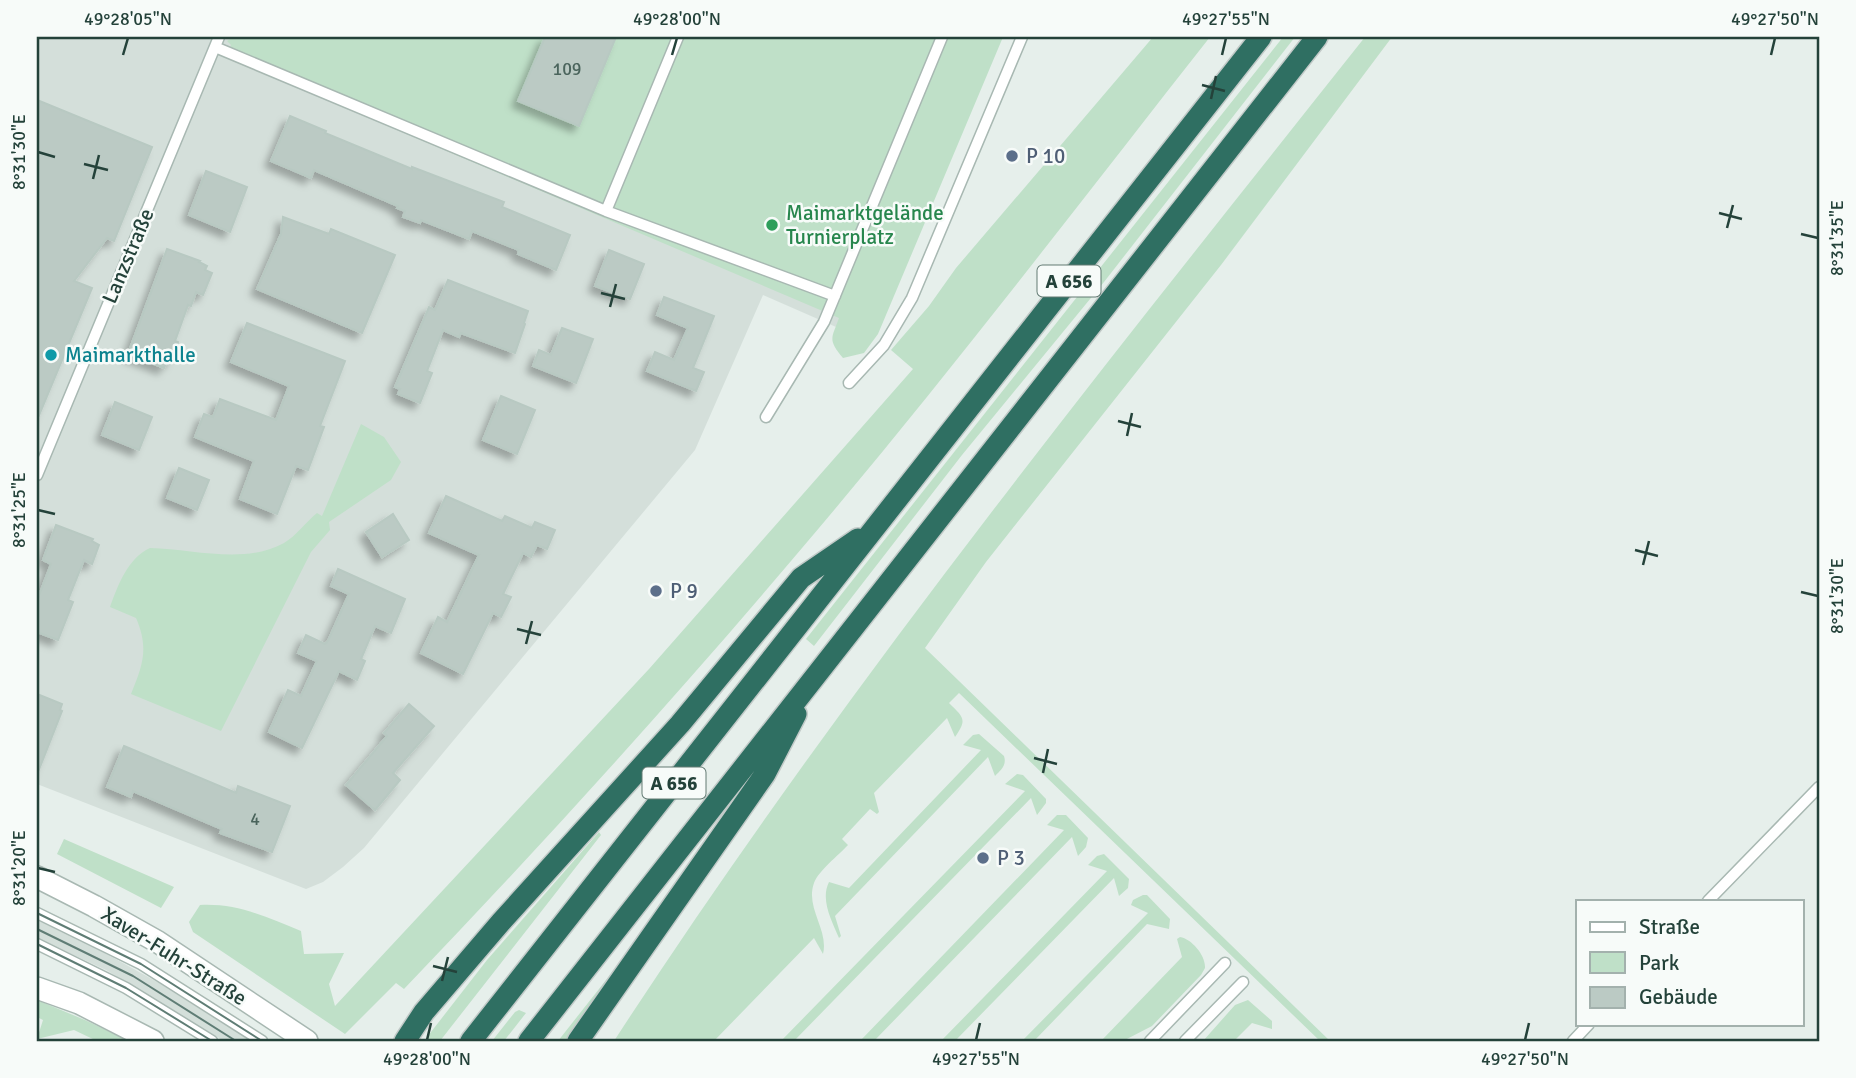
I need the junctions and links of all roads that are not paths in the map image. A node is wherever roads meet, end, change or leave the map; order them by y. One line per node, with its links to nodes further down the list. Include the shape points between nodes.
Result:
1 (678, 37): 7 (lane)
2 (942, 37): 8 (lane)
3 (1022, 37): 9 (lane, via 912,298 884,345)
4 (1261, 37): 12 (highway, A 656)
5 (1317, 37): 13 (highway, A 656)
6 (217, 42): 7 (lane); 11 (lane, Lanzstraße)
7 (606, 211): 8 (lane)
8 (835, 296): 10 (lane)
9 (849, 383)
10 (766, 417)
11 (37, 475)
12 (877, 526): 23 (highway, via 801,578 680,724); 31 (highway, A 656)
13 (820, 668): 20 (highway, via 765,774); 32 (highway, A 656)
14 (1819, 786): 16 (lane)
15 (37, 877): 28 (street, Xaver-Fuhr-Straße, via 158,942)
16 (1709, 900)
17 (37, 914): 27 (lane, via 141,964)
18 (37, 944): 26 (lane, via 126,988)
19 (1225, 963): 35 (lane)
20 (632, 964): 33 (highway); 34 (highway, via 614,1014)
21 (1243, 982): 36 (lane)
22 (37, 988): 25 (street, via 79,1003)
23 (424, 1012): 29 (highway); 30 (highway)
24 (1588, 1026): 37 (lane)
25 (153, 1041)
26 (212, 1041)
27 (262, 1041)
28 (307, 1041)
29 (387, 1041)
30 (405, 1041)
31 (471, 1041)
32 (529, 1041)
33 (578, 1041)
34 (595, 1041)
35 (1150, 1041)
36 (1185, 1041)
37 (1573, 1041)

